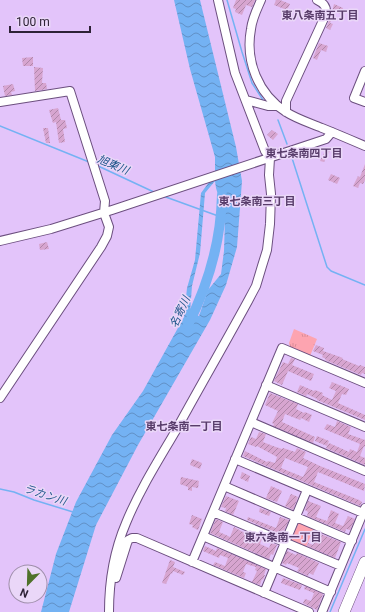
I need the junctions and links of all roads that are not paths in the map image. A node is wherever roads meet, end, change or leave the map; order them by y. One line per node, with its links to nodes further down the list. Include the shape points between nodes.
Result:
1 (218, 0): 5 (street, via 235,73)
2 (261, 0): 8 (street, via 250,30 250,55 257,80 264,92)
3 (316, 0): 9 (street, via 324,4 326,14 286,101)
4 (365, 71): 7 (street, via 354,98)
5 (246, 100): 8 (street); 12 (street)
6 (0, 102): 13 (street, via 70,91 105,201)
7 (365, 102)
8 (278, 106): 9 (street)
9 (286, 112): 10 (street)
10 (332, 132): 11 (street); 12 (street, via 326,138)
11 (365, 146)
12 (270, 158): 13 (street); 34 (street, via 270,224 267,250 256,286 126,522 119,543)
13 (104, 213): 14 (street); 17 (street, via 109,227 107,236)
14 (0, 241)
15 (365, 383): 16 (street, via 282,348)
16 (266, 385): 18 (street); 19 (street)
17 (0, 398)
18 (250, 422): 20 (street); 21 (street)
19 (365, 427)
20 (235, 459): 22 (street); 23 (street)
21 (365, 471)
22 (224, 486): 25 (street); 26 (street)
23 (307, 490): 24 (street); 26 (street)
24 (364, 510): 28 (street)
25 (213, 512): 27 (street); 29 (street)
26 (296, 517): 28 (street); 29 (street)
27 (203, 536): 30 (street); 33 (street)
28 (352, 541): 32 (street)
29 (285, 542): 32 (street); 33 (street)
30 (192, 562): 34 (street, via 132,538 128,540); 36 (street)
31 (365, 562): 41 (highway)
32 (341, 566): 35 (street)
33 (275, 567): 35 (street); 36 (street)
34 (110, 590): 37 (street, via 106,593); 38 (street)
35 (331, 592): 40 (street)
36 (264, 593): 39 (street)
37 (104, 612)
38 (109, 612)
39 (309, 612)
40 (322, 612)
41 (344, 612)

